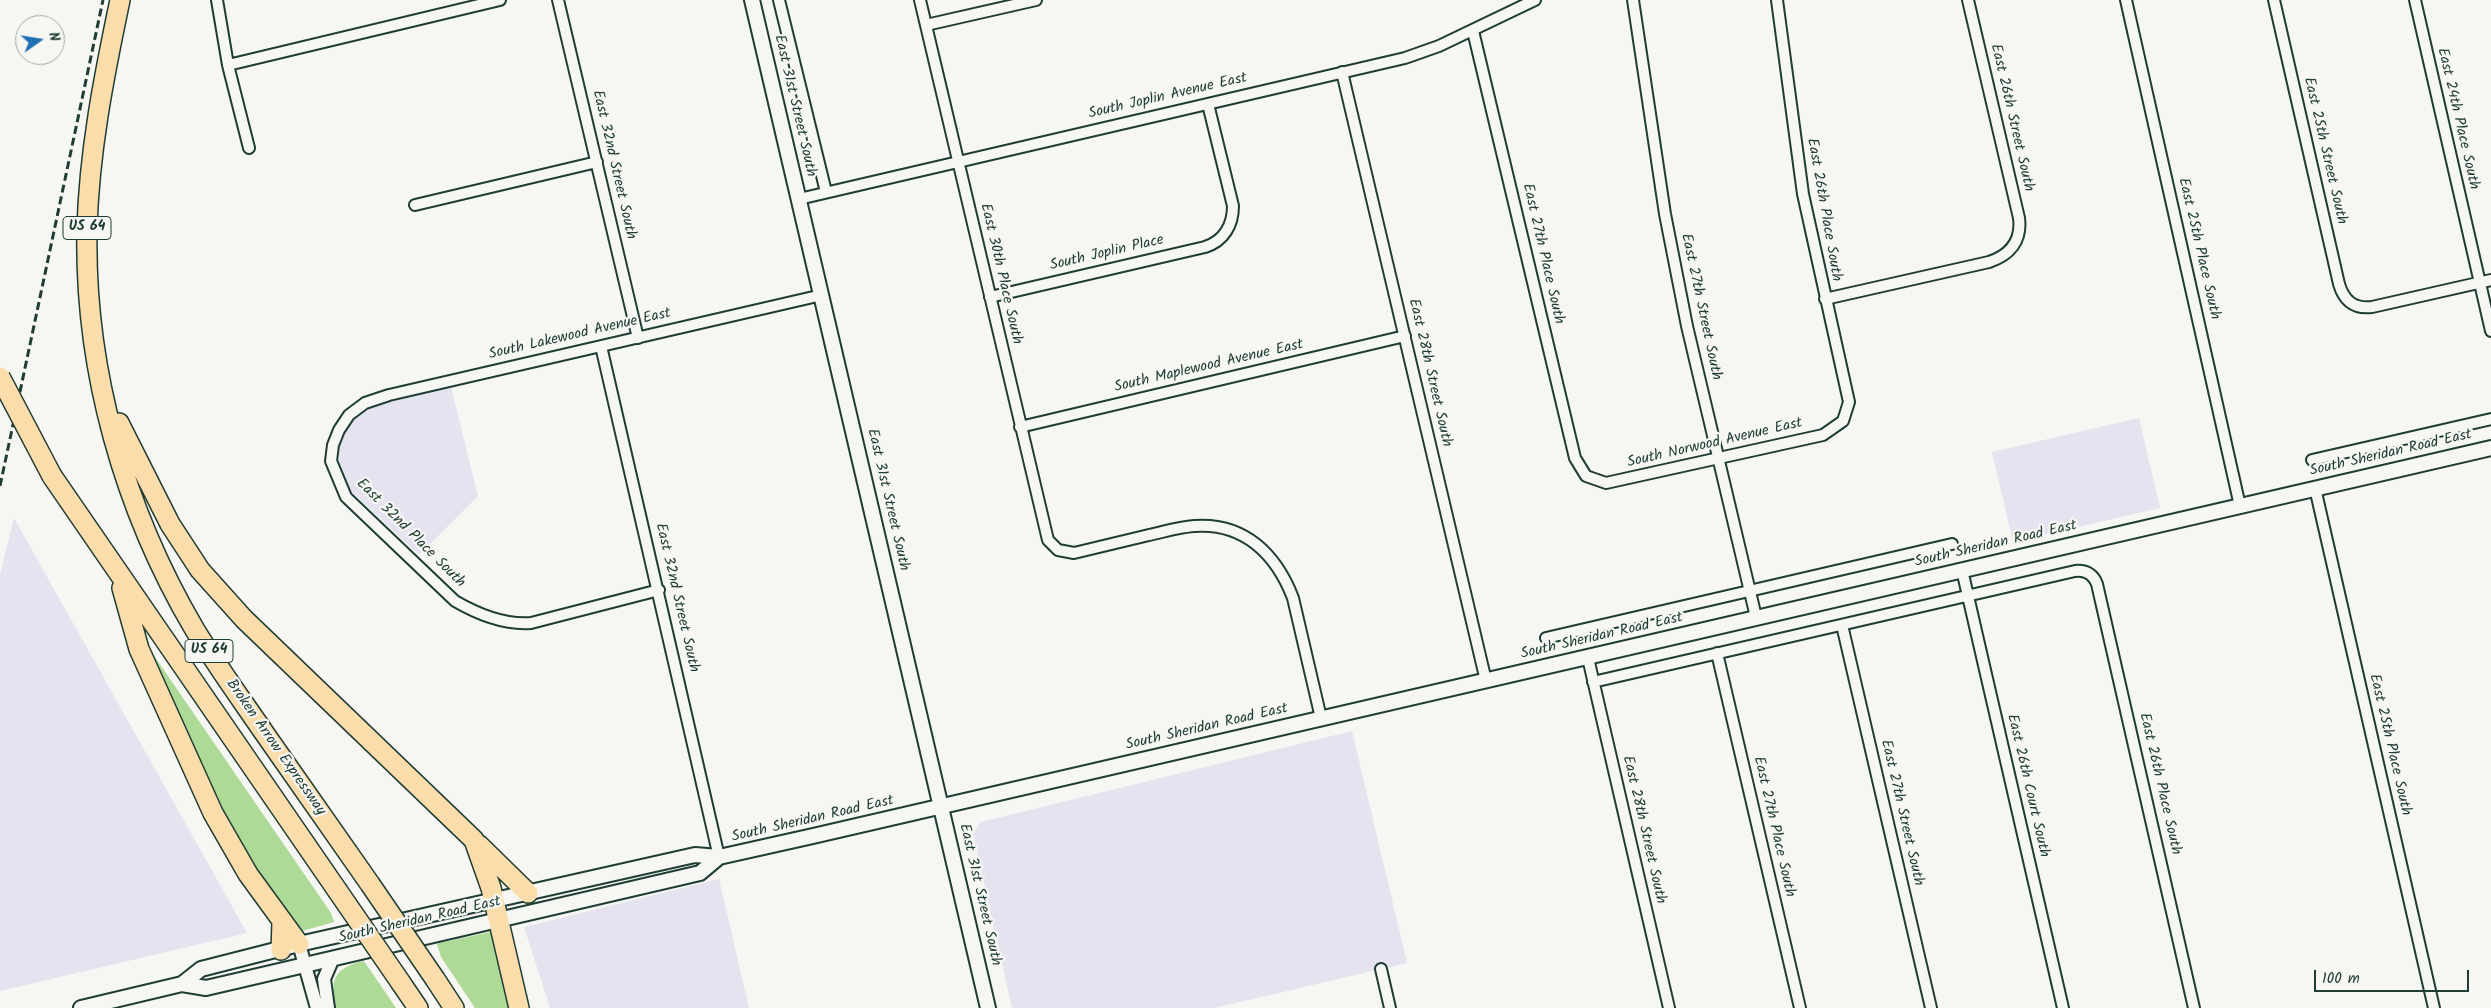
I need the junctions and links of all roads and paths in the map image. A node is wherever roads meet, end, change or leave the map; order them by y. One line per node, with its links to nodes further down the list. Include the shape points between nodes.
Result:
1 (120, 0): 37 (highway, Broken Arrow Expressway / US 64, via 96,125 87,229 90,310)
2 (217, 0): 18 (street)
3 (500, 0): 18 (street)
4 (558, 0): 22 (street, East 32nd Street South)
5 (752, 0): 25 (main road, East 31st Street South)
6 (780, 0): 24 (street, East 31st Street South)
7 (920, 0): 16 (street, East 30th Place South)
8 (1036, 0): 16 (street)
9 (1535, 0): 17 (street, South Joplin Avenue East)
10 (1633, 0): 43 (street, East 27th Street South, via 1665,214 1687,326)
11 (1776, 0): 31 (street, East 26th Place South, via 1803,194)
12 (1968, 0): 31 (street, East 26th Street South, via 2019,218 2020,234 2016,243 2008,253 1989,262)
13 (2126, 0): 47 (street, East 25th Place South)
14 (2274, 0): 28 (street, East 25th Street South, via 2344,298 2357,307 2372,307)
15 (2415, 0): 28 (street, East 24th Place South)
16 (926, 25): 23 (street, East 30th Place South)
17 (1473, 31): 19 (street, South Joplin Avenue East, via 1405,58); 45 (street, East 27th Place South, via 1575,458 1581,471)
18 (228, 65): 21 (street)
19 (1342, 72): 20 (street, South Joplin Avenue East); 33 (street, East 28th Street South)
20 (1208, 104): 23 (street, South Joplin Avenue East); 30 (street, South Joplin Place, via 1233,206 1231,223 1216,243)
21 (249, 148)
22 (596, 162): 26 (street); 34 (street, East 32nd Street South)
23 (958, 162): 24 (street, South Joplin Avenue East); 30 (street, East 30th Place South)
24 (826, 192): 25 (street, South Joplin Avenue East)
25 (799, 199): 29 (main road, East 31st Street South)
26 (415, 205)
27 (2491, 280): 28 (street)
28 (2480, 283): 32 (street, East 24th Place South)
29 (822, 296): 34 (street, South Lakewood Avenue East); 62 (main road, East 31st Street South)
30 (990, 297): 41 (street, East 30th Place South)
31 (1825, 300): 40 (street, East 26th Place South, via 1848,390 1849,402)
32 (2491, 332)
33 (1405, 336): 41 (street, South Maplewood Avenue East); 59 (street, East 28th Street South)
34 (638, 338): 35 (street, South Lakewood Avenue East)
35 (601, 346): 38 (street, South Lakewood Avenue East, via 389,395 365,404); 51 (street, East 32nd Street South)
36 (0, 377): 50 (highway, Broken Arrow Expressway / US 64, bridge, via 52,476)
37 (102, 391): 63 (highway, via 170,524 200,570 244,619); 79 (highway, Broken Arrow Expressway / US 64, bridge, via 130,492 169,583 195,630)
38 (349, 415): 51 (street, East 32nd Place South, via 338,430 332,461 346,496 455,601 476,613 516,624 532,623)
39 (2491, 419): 44 (street, South Sheridan Road East)
40 (1843, 422): 43 (street, South Norwood Avenue East, via 1822,435)
41 (1020, 427): 61 (street, East 30th Place South, via 1044,530 1052,546 1058,550 1074,553 1176,529 1205,526 1229,529 1250,540 1275,561 1293,598)
42 (2491, 448): 46 (main road, South Sheridan Road East)
43 (1719, 460): 45 (street, South Norwood Avenue East, via 1606,484); 52 (street, East 27th Street South)
44 (2312, 460)
45 (1591, 479)
46 (2315, 488): 47 (main road, South Sheridan Road East); 88 (street, East 25th Place South)
47 (2240, 506): 49 (main road, South Sheridan Road East)
48 (1952, 544): 52 (street, South Sheridan Road East)
49 (1962, 570): 53 (street, East 26th Court South); 54 (main road, South Sheridan Road East)
50 (119, 575): 68 (highway, via 139,649 195,777 234,850); 78 (highway, Broken Arrow Expressway / US 64, bridge)
51 (659, 590): 64 (street, East 32nd Street South)
52 (1749, 591): 54 (street, East 27th Street South); 56 (street, South Sheridan Road East)
53 (1968, 596): 55 (street); 86 (street, East 26th Court South); 87 (street, East 26th Place South, via 2075,571 2086,572 2095,578)
54 (1756, 617): 58 (main road, South Sheridan Road East)
55 (1842, 625): 57 (street); 85 (street, East 27th Street South)
56 (1546, 638)
57 (1717, 653): 60 (street); 84 (street, East 27th Place South)
58 (1588, 658): 59 (main road, South Sheridan Road East); 60 (street, East 28th Street South)
59 (1486, 681): 61 (main road, South Sheridan Road East)
60 (1593, 682): 83 (street, East 28th Street South)
61 (1321, 718): 62 (main road, South Sheridan Road East)
62 (941, 806): 64 (main road, South Sheridan Road East); 81 (main road, East 31st Street South)
63 (474, 840): 65 (highway); 66 (highway)
64 (720, 857): 65 (main road, South Sheridan Road East, via 695,855); 67 (main road, South Sheridan Road East, via 700,873)
65 (528, 893): 66 (main road, South Sheridan Road East)
66 (494, 900): 67 (highway); 69 (main road, South Sheridan Road East)
67 (498, 920): 71 (main road, South Sheridan Road East); 80 (highway)
68 (282, 922): 69 (highway); 70 (highway)
69 (299, 944): 70 (main road, South Sheridan Road East); 72 (street)
70 (281, 950): 74 (main road, South Sheridan Road East, via 201,970)
71 (333, 958): 72 (main road, South Sheridan Road East); 77 (street, via 324,979)
72 (305, 964): 74 (main road, South Sheridan Road East, via 206,988); 76 (street)
73 (1381, 969): 82 (street)
74 (182, 984): 75 (main road, South Sheridan Road East)
75 (81, 1008)
76 (316, 1008)
77 (328, 1008)
78 (418, 1008)
79 (454, 1008)
80 (519, 1008)
81 (988, 1008)
82 (1390, 1008)
83 (1669, 1008)
84 (1800, 1008)
85 (1931, 1008)
86 (2063, 1008)
87 (2194, 1008)
88 (2434, 1008)

